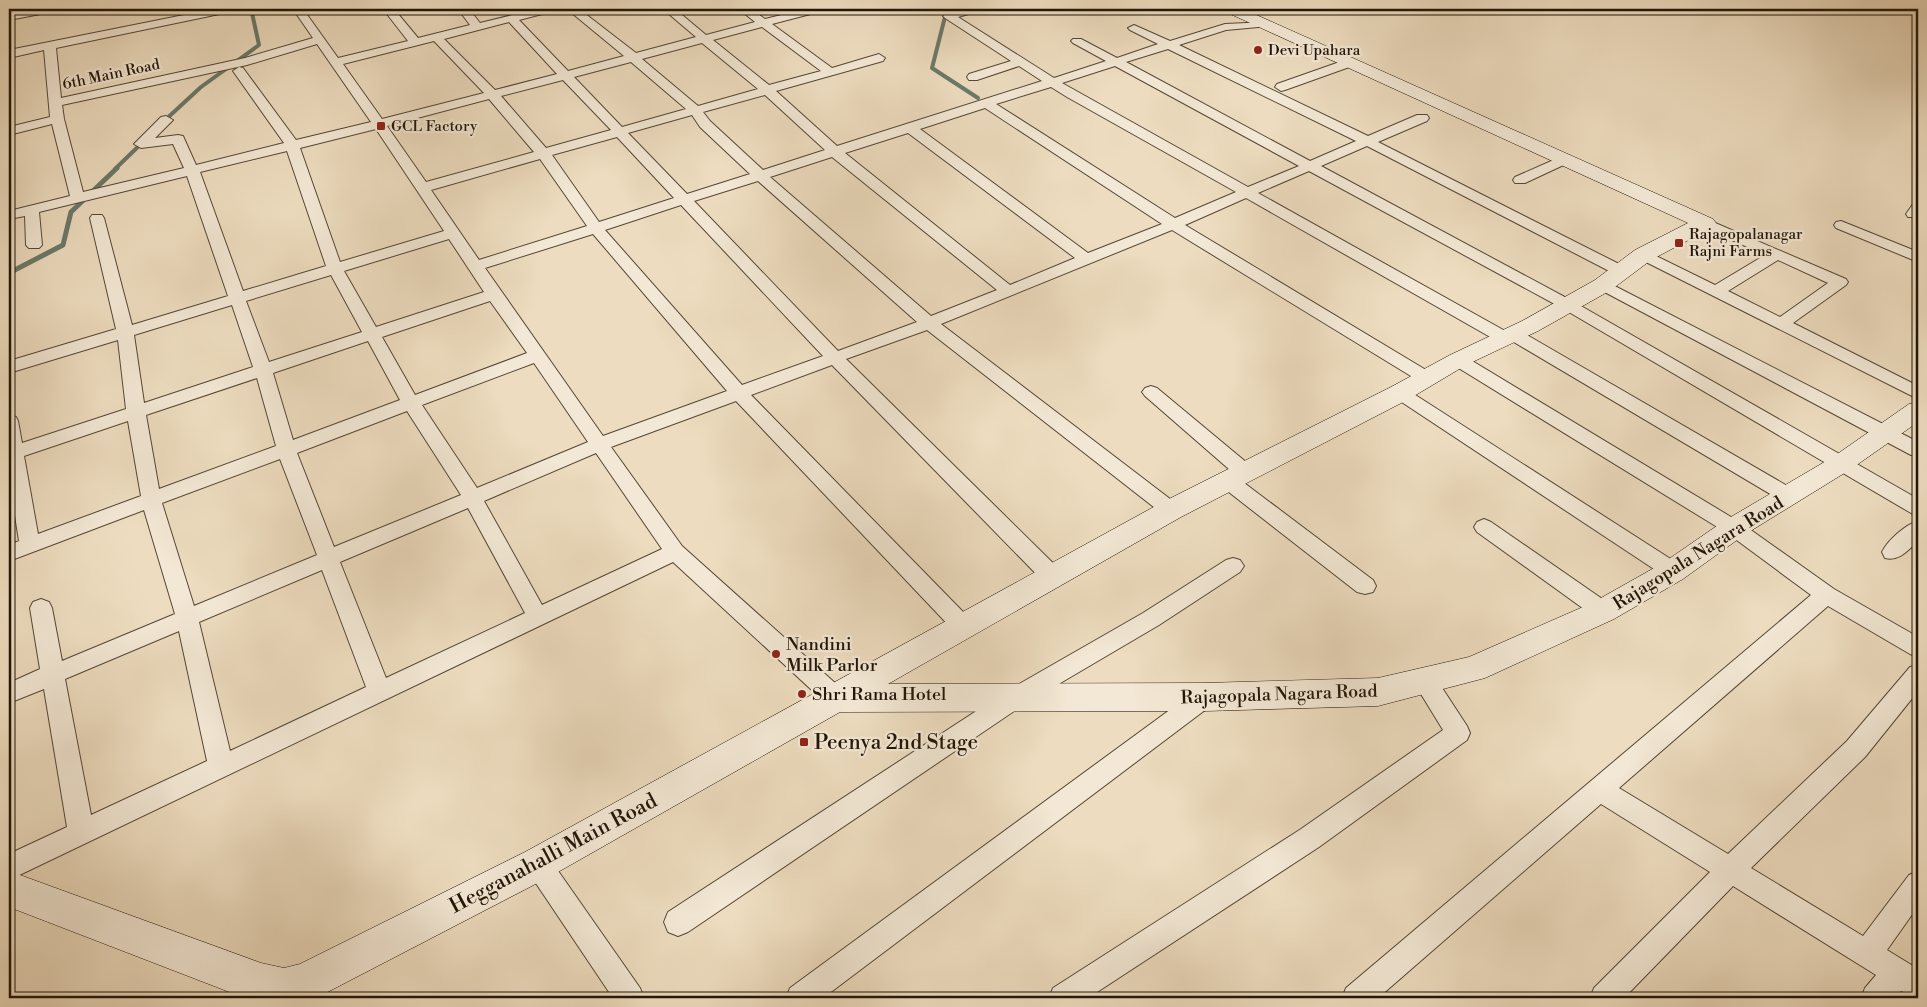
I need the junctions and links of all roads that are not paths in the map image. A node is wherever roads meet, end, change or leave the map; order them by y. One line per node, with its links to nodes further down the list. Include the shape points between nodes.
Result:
1 (51, 9): 13 (street)
2 (229, 9): 25 (street)
3 (298, 9): 21 (street)
4 (388, 9): 23 (street)
5 (463, 9): 17 (street)
6 (550, 9): 14 (street)
7 (572, 9): 27 (street)
8 (668, 9): 20 (street)
9 (744, 9): 15 (street)
10 (818, 9): 15 (street)
11 (975, 9): 30 (street, via 949,16)
12 (1231, 9): 16 (main road)
13 (9, 17)
14 (511, 18): 17 (street); 35 (street)
15 (764, 23): 20 (street); 34 (street)
16 (1265, 24): 24 (street, via 1225,27); 32 (main road)
17 (477, 27): 19 (street)
18 (1134, 28): 24 (street)
19 (436, 37): 23 (street); 40 (street)
20 (704, 38): 27 (street); 39 (street)
21 (319, 40): 29 (street); 33 (street, 6th Main Road)
22 (1077, 41): 31 (street)
23 (415, 42): 29 (street)
24 (1168, 45): 31 (street); 51 (street)
25 (50, 46): 26 (street); 41 (street)
26 (9, 54)
27 (633, 57): 35 (street); 43 (street)
28 (880, 58): 34 (street)
29 (335, 62): 47 (street)
30 (1022, 62): 36 (street); 37 (street)
31 (1115, 62): 37 (street); 56 (street)
32 (1351, 62): 38 (street); 55 (main road)
33 (243, 66): 41 (street, 6th Main Road, via 209,69); 52 (street)
34 (830, 72): 39 (street)
35 (566, 74): 40 (street); 50 (street)
36 (973, 78)
37 (1054, 82): 42 (street); 61 (street)
38 (1281, 87)
39 (767, 90): 43 (street); 53 (street)
40 (492, 94): 47 (street); 54 (street)
41 (56, 103): 45 (street, 6th Main Road)
42 (986, 103): 48 (street); 68 (street)
43 (694, 110): 50 (street); 58 (street)
44 (1422, 118): 51 (street)
45 (57, 119): 49 (street); 62 (street, 6th Main Road)
46 (166, 120): 57 (street, via 141,144 178,139)
47 (379, 124): 52 (street); 60 (street)
48 (910, 128): 53 (street); 76 (street)
49 (9, 131)
50 (619, 132): 54 (street); 63 (street)
51 (1367, 142): 56 (street); 79 (street)
52 (292, 145): 57 (street); 78 (street)
53 (835, 152): 58 (street); 80 (street)
54 (542, 153): 60 (street); 70 (street)
55 (1565, 159): 59 (street); 67 (main road)
56 (1312, 167): 61 (street); 84 (street)
57 (192, 171): 62 (street); 83 (street)
58 (761, 176): 63 (street); 85 (street)
59 (1520, 180)
60 (422, 188): 71 (street)
61 (1247, 194): 68 (street); 89 (street)
62 (78, 199): 64 (street)
63 (684, 200): 70 (street); 91 (street)
64 (32, 210): 65 (street); 72 (street)
65 (9, 216)
66 (97, 218): 87 (street)
67 (1706, 223): 73 (street); 74 (main road, Hegganahalli Main Road)
68 (1172, 224): 76 (street); 95 (street)
69 (1841, 224): 75 (street)
70 (596, 228): 77 (street); 97 (street)
71 (454, 233): 77 (street); 78 (street)
72 (34, 245)
73 (1777, 254): 81 (street); 86 (street, via 1840,282)
74 (1643, 255): 79 (main road, Hegganahalli Main Road); 81 (street)
75 (1918, 257)
76 (1086, 259): 80 (street)
77 (476, 266): 82 (street)
78 (335, 269): 83 (street); 88 (street)
79 (1612, 278): 84 (main road, Hegganahalli Main Road); 104 (street)
80 (1008, 291): 85 (street)
81 (1717, 291): 86 (street)
82 (494, 294): 88 (street); 90 (street)
83 (237, 298): 87 (street); 94 (street)
84 (1568, 305): 89 (main road, Hegganahalli Main Road); 109 (street)
85 (929, 323): 91 (street); 115 (street)
86 (1782, 323): 99 (street)
87 (125, 332): 93 (street); 102 (street)
88 (372, 334): 94 (street); 100 (street)
89 (1509, 337): 92 (main road, Hegganahalli Main Road); 111 (street)
90 (539, 355): 100 (street); 105 (street)
91 (835, 358): 97 (street); 126 (street)
92 (1458, 360): 95 (main road, Hegganahalli Main Road); 117 (street)
93 (9, 367)
94 (263, 370): 102 (street); 107 (street)
95 (1425, 377): 98 (main road, Hegganahalli Main Road)
96 (1151, 392): 110 (street)
97 (739, 393): 105 (street); 133 (street)
98 (1400, 393): 110 (main road, Hegganahalli Main Road); 125 (street)
99 (1918, 393)
100 (411, 403): 107 (street); 112 (street)
101 (1918, 410): 104 (main road, Rajagopala Nagara Road)
102 (136, 412): 108 (street); 113 (street)
103 (9, 421): 108 (street)
104 (1884, 432): 106 (street); 109 (main road, Rajagopala Nagara Road)
105 (600, 444): 112 (street); 120 (street)
106 (1918, 450)
107 (287, 451): 113 (street); 123 (street)
108 (11, 453): 119 (street)
109 (1842, 463): 111 (main road, Rajagopala Nagara Road); 114 (street)
110 (1237, 476): 115 (main road, Hegganahalli Main Road); 127 (street)
111 (1789, 496): 117 (main road, Rajagopala Nagara Road)
112 (473, 498): 123 (street); 131 (street)
113 (151, 499): 119 (street); 132 (street)
114 (1918, 508)
115 (1171, 510): 126 (main road, Hegganahalli Main Road)
116 (1484, 527): 130 (street)
117 (1734, 528): 125 (main road, Rajagopala Nagara Road); 128 (street)
118 (1918, 528): 121 (street)
119 (30, 545): 122 (street)
120 (676, 552): 131 (street); 141 (street)
121 (1892, 552)
122 (9, 553)
123 (328, 558): 132 (street); 139 (street)
124 (1233, 566): 142 (street, via 1151,619)
125 (1673, 572): 130 (main road, Rajagopala Nagara Road)
126 (1052, 576): 133 (main road, Hegganahalli Main Road)
127 (1365, 586)
128 (1826, 595): 134 (street); 144 (street)
129 (41, 608): 135 (street)
130 (1603, 611): 137 (main road, Rajagopala Nagara Road, via 1474,669)
131 (538, 617): 139 (street)
132 (187, 618): 135 (street); 143 (street)
133 (963, 626): 141 (main road, Hegganahalli Main Road)
134 (1918, 648)
135 (54, 674): 138 (street); 145 (street)
136 (1918, 674): 148 (street, via 1856,749)
137 (1424, 681): 140 (main road, Rajagopala Nagara Road, via 1378,692); 157 (street, via 1458,733 1310,838)
138 (9, 692)
139 (380, 692): 143 (street)
140 (1205, 697): 142 (main road, Rajagopala Nagara Road); 156 (street)
141 (836, 698): 142 (main road, Rajagopala Nagara Road); 146 (main road, Hegganahalli Main Road)
142 (1015, 698): 151 (street)
143 (221, 767): 145 (street)
144 (1599, 789): 148 (street); 158 (street)
145 (82, 832): 147 (street)
146 (538, 864): 154 (main road, Hegganahalli Main Road); 155 (street)
147 (9, 867)
148 (1731, 869): 152 (street); 159 (street)
149 (1918, 884): 152 (street)
150 (9, 889): 154 (main road)
151 (678, 922)
152 (1868, 953): 153 (street)
153 (1908, 979): 160 (street)
154 (293, 992)
155 (630, 998)
156 (800, 998)
157 (1063, 998)
158 (1356, 998)
159 (1604, 998)
160 (1875, 998)

